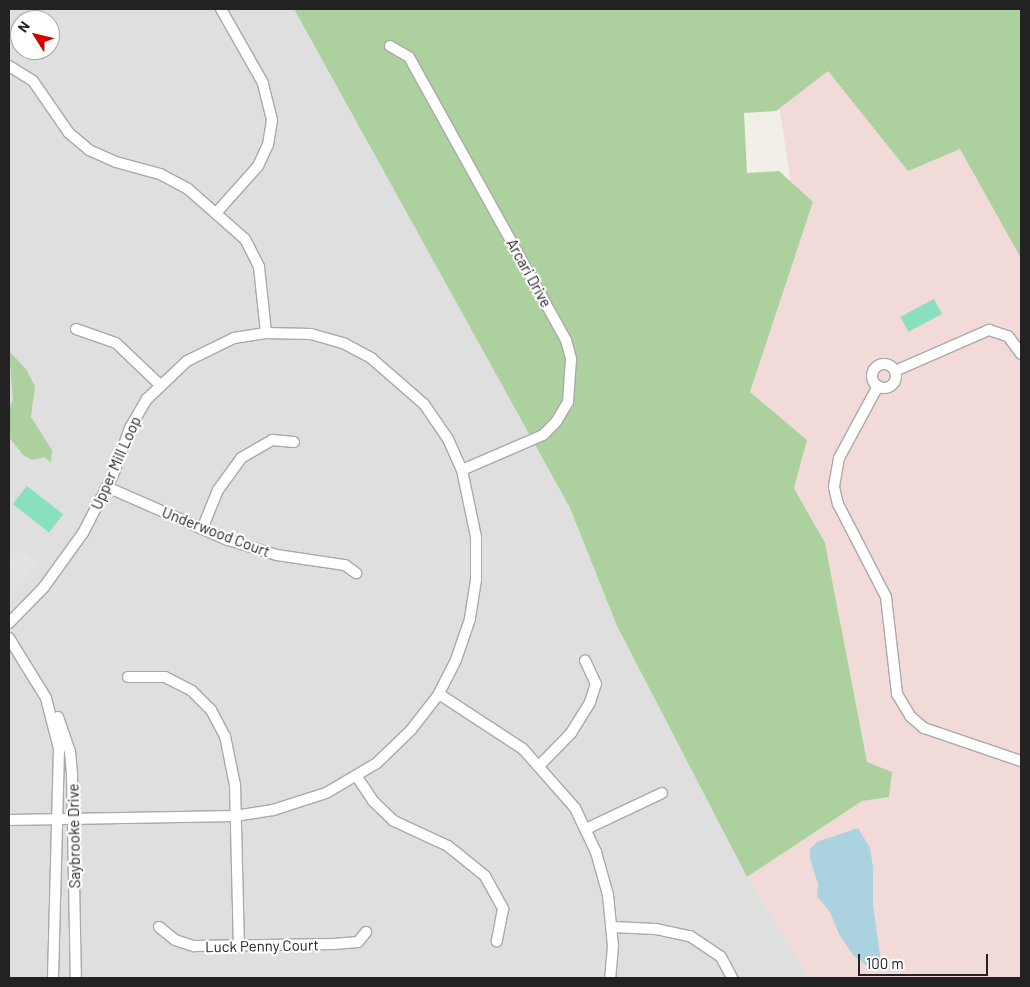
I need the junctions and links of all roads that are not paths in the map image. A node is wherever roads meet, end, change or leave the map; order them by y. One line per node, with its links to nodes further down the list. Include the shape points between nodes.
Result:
1 (221, 9): 4 (street, via 263,83 272,120 268,145 258,166)
2 (390, 46): 12 (street, Arcari Drive, via 409,57 556,322 572,359 568,402 556,422 543,435)
3 (9, 66): 4 (street, via 34,81 69,133 90,150 172,179)
4 (217, 212): 6 (street, via 245,238 254,254 262,282)
5 (76, 328): 9 (street, via 116,343)
6 (266, 333): 9 (street, Upper Mill Loop, via 219,344 188,361); 12 (street, Upper Mill Loop, via 326,338 371,358 424,404 448,439)
7 (1021, 354): 8 (street, via 1008,336 989,330)
8 (895, 371): 10 (street, via 892,385); 10 (street, via 888,364 877,365 872,376)
9 (159, 384): 13 (street, Upper Mill Loop, via 130,428)
10 (878, 386): 22 (street, via 839,458 834,487 838,504 886,597 897,694 910,716 924,728)
11 (294, 442): 14 (street, via 272,440 241,458 218,490)
12 (462, 470): 20 (street, Upper Mill Loop, via 473,513 476,580 463,642)
13 (107, 488): 14 (street, Underwood Court); 16 (street, Upper Mill Loop, via 72,550)
14 (202, 529): 15 (street, Underwood Court, via 258,550 346,565)
15 (356, 572)
16 (9, 623)
17 (9, 638): 21 (street, Saybrooke Drive)
18 (586, 660): 23 (street, via 596,684 590,702 571,734)
19 (128, 677): 26 (street, via 165,678 192,690 212,710 229,748)
20 (439, 694): 23 (street, via 505,735); 24 (street, Upper Mill Loop, via 394,748)
21 (46, 698): 27 (street, Saybrooke Drive, via 59,749); 29 (street, Saybrooke Drive, via 60,721 70,751)
22 (1021, 761)
23 (540, 765): 30 (street, via 562,789)
24 (357, 777): 26 (street, Upper Mill Loop, via 300,803); 34 (street, via 373,801 394,821 448,846 485,876 503,909)
25 (662, 793): 30 (street)
26 (236, 816): 29 (street, Upper Mill Loop); 35 (street)
27 (58, 819): 28 (street, Upper Mill Loop); 29 (street, Upper Mill Loop); 36 (street, Saybrooke Drive)
28 (9, 820)
29 (74, 820): 37 (street, Saybrooke Drive)
30 (586, 829): 32 (street, via 603,873)
31 (159, 926): 35 (street, Luck Penny Court, via 185,944)
32 (612, 927): 38 (street); 39 (street, via 656,929 690,936 721,956)
33 (366, 932): 35 (street, Luck Penny Court, via 358,942)
34 (497, 941)
35 (239, 947)
36 (52, 978)
37 (76, 978)
38 (610, 978)
39 (732, 978)

